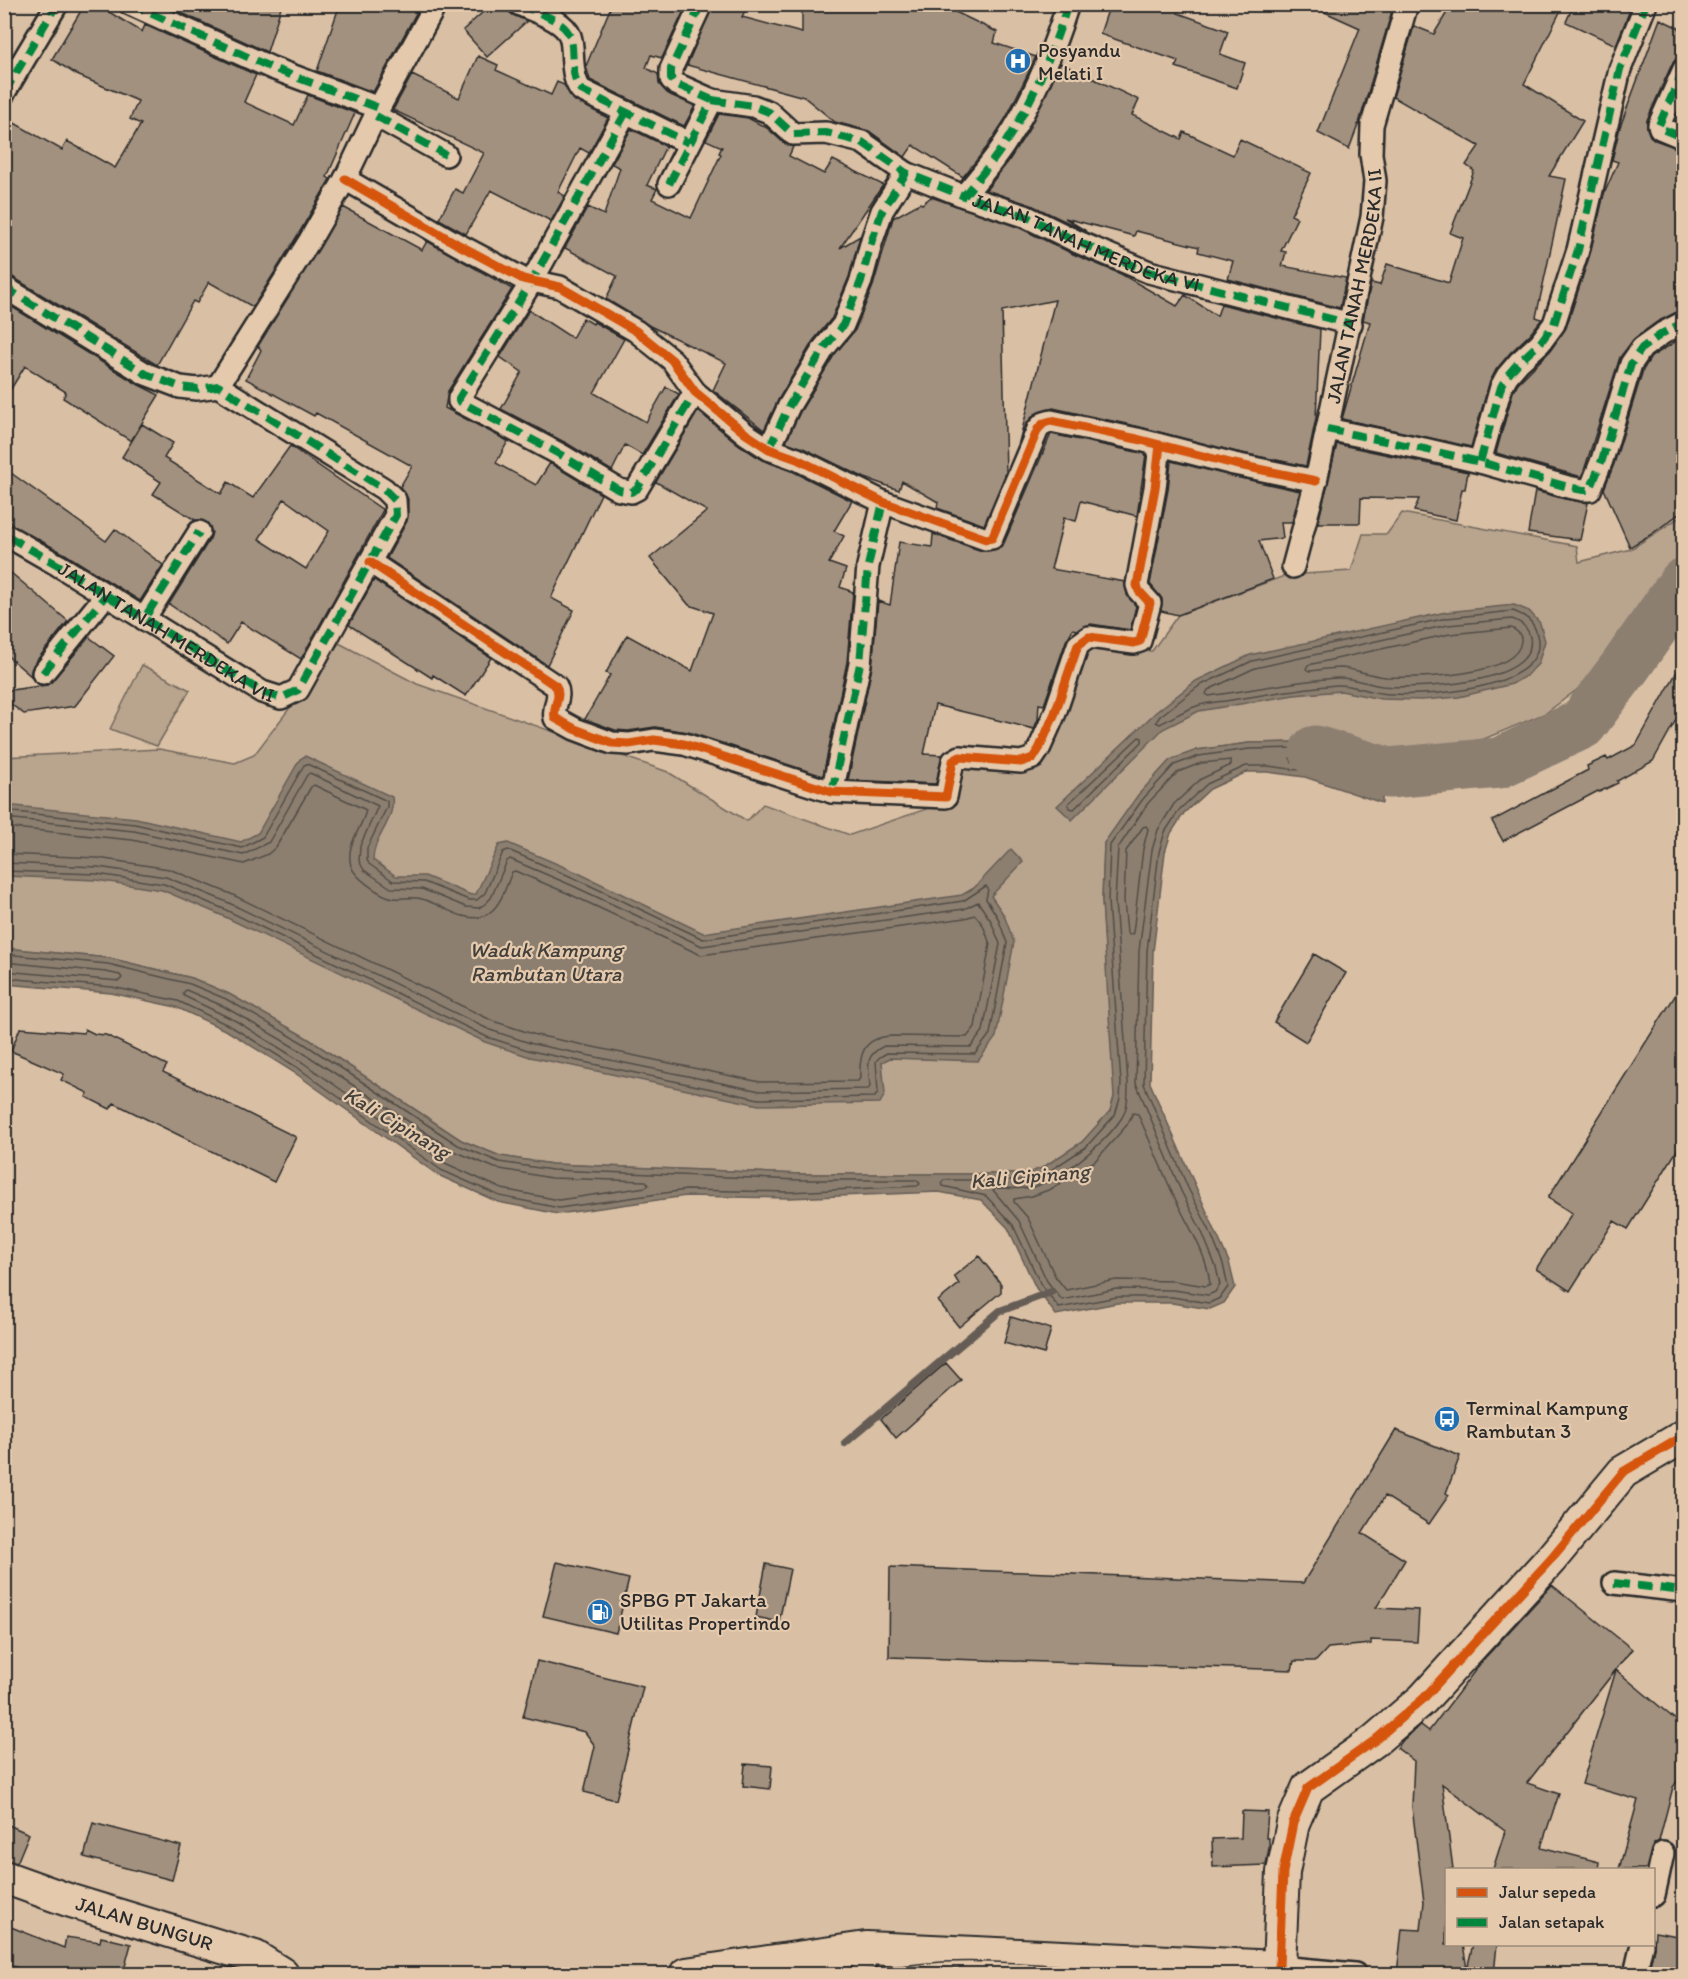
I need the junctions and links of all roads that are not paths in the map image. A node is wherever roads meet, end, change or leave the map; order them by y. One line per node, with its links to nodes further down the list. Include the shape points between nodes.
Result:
1 (57, 4): 10 (street)
2 (130, 4): 12 (street)
3 (436, 4): 12 (street)
4 (519, 4): 13 (street, via 567,30 574,76 581,90)
5 (701, 4): 11 (street, via 670,69 671,79)
6 (1068, 4): 20 (street, JALAN TANAH MERDEKA VI, via 1026,107 1007,142)
7 (1407, 4): 24 (street, JALAN TANAH MERDEKA II, via 1372,125 1372,217)
8 (1646, 4): 30 (street, via 1620,69 1578,250 1554,324 1501,387)
9 (1683, 69): 14 (street, via 1659,125)
10 (4, 93)
11 (712, 100): 15 (street); 17 (street, via 769,112 793,134 826,133 862,142)
12 (377, 112): 16 (street); 18 (street)
13 (626, 112): 15 (street); 21 (street)
14 (1683, 138)
15 (689, 143): 19 (street)
16 (446, 155)
17 (906, 173): 20 (street); 29 (street, via 882,211 843,325 818,357)
18 (345, 179): 21 (street, via 457,244); 25 (street)
19 (669, 184)
20 (964, 196): 24 (street, JALAN TANAH MERDEKA VI, via 1025,216 1149,272)
21 (532, 280): 26 (street, via 560,287 636,331 672,360); 26 (street, via 459,398 461,403 619,490 631,492 637,489)
22 (4, 287): 25 (street, via 146,374 180,387)
23 (1683, 322): 30 (street, via 1642,348 1631,364 1590,490)
24 (1351, 324): 27 (street, JALAN TANAH MERDEKA II)
25 (218, 386): 35 (street, JALAN TANAH MERDEKA VII, via 384,489 395,500 396,515)
26 (695, 392): 29 (street)
27 (1327, 429): 30 (street); 31 (street, JALAN TANAH MERDEKA II)
28 (1160, 445): 31 (street); 32 (street, via 1051,421 1044,423 990,539); 40 (street, via 1137,585 1149,603 1140,641 1089,637 1078,645 1055,713 1033,758 1021,762 960,757 953,761 946,796)
29 (769, 449): 32 (street)
30 (1480, 462)
31 (1316, 481): 36 (street, JALAN TANAH MERDEKA II)
32 (882, 502): 40 (street, via 868,566 860,664)
33 (199, 532): 38 (street)
34 (4, 534): 37 (street, JALAN TANAH MERDEKA VII)
35 (370, 562): 38 (street, JALAN TANAH MERDEKA VII, via 298,690 281,698 262,692); 40 (street, via 556,686 559,699 554,712 561,722 612,744 654,740 684,744)
36 (1293, 567)
37 (106, 595): 38 (street, JALAN TANAH MERDEKA VII); 39 (street)
38 (144, 619)
39 (42, 673)
40 (832, 792)
41 (1683, 1436): 49 (street, via 1623,1472 1551,1559 1423,1699 1374,1741 1308,1788 1293,1823 1283,1872)
42 (1614, 1582): 43 (street)
43 (1683, 1591)
44 (1663, 1853): 46 (street)
45 (4, 1877): 50 (street, JALAN BUNGUR, via 255,1957)
46 (1655, 1887)
47 (1642, 1946): 53 (street)
48 (864, 1961): 49 (street); 51 (street)
49 (1279, 1967): 52 (street)
50 (282, 1974)
51 (686, 1974)
52 (1355, 1974)
53 (1635, 1974)

